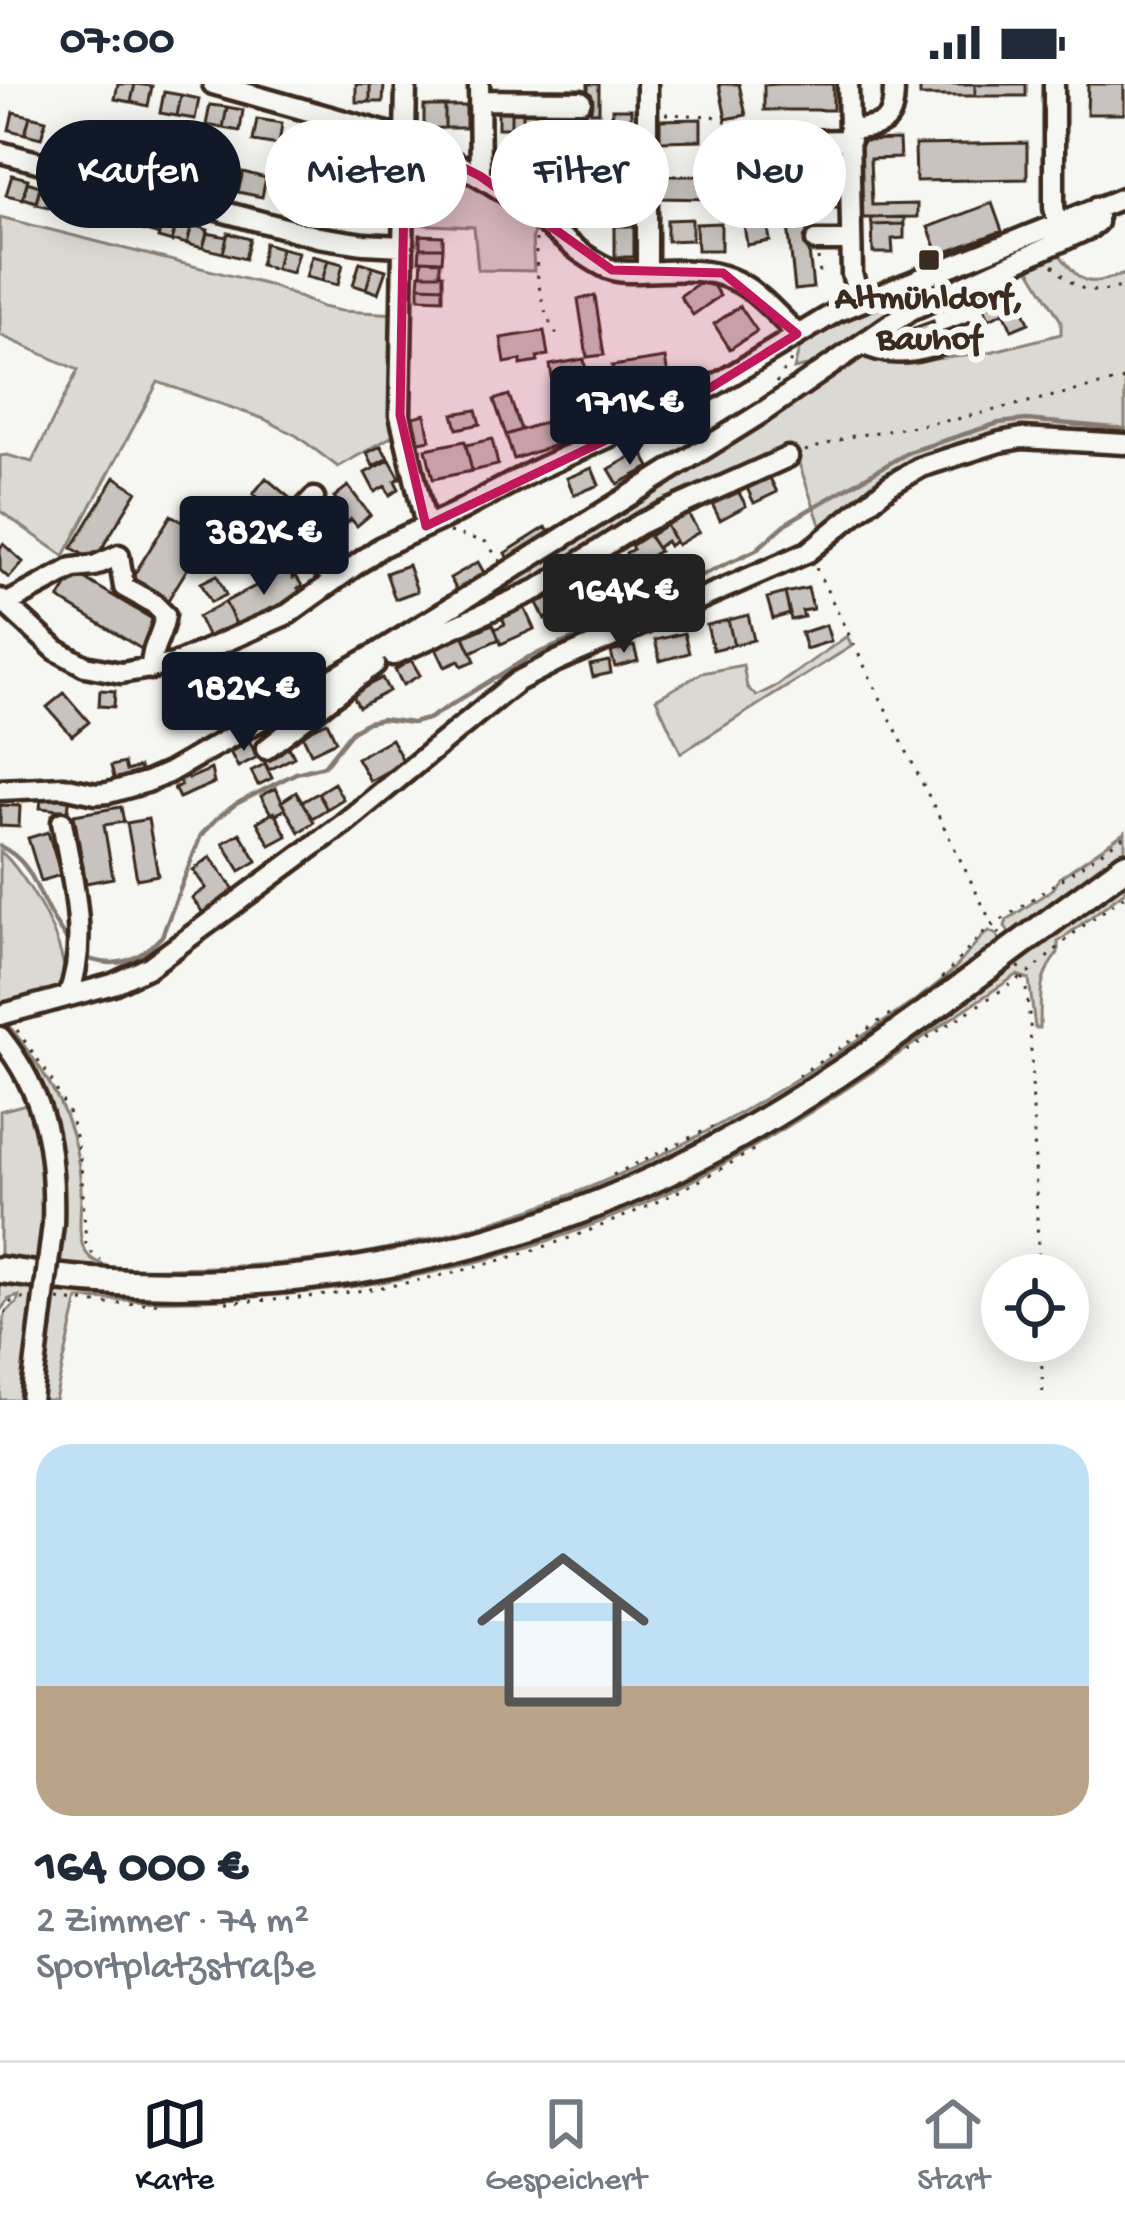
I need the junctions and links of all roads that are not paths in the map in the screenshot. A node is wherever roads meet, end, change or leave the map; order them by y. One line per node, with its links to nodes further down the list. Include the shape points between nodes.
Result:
1 (213, 84): 8 (street)
2 (406, 84): 11 (street)
3 (647, 84): 24 (street)
4 (848, 84): 12 (street)
5 (894, 84): 12 (street, via 890,118)
6 (1054, 84): 19 (street)
7 (479, 92): 9 (street); 16 (street)
8 (276, 93): 10 (street)
9 (581, 100)
10 (353, 120)
11 (405, 120)
12 (850, 135): 13 (street); 22 (street)
13 (846, 136)
14 (0, 152): 23 (street, via 318,237)
15 (467, 169): 16 (street)
16 (480, 176): 24 (street, via 606,267)
17 (1125, 196): 18 (street)
18 (1097, 207): 19 (street); 28 (street, via 1094,225 911,310)
19 (1057, 222): 25 (street)
20 (402, 228): 23 (street)
21 (817, 241): 22 (street)
22 (851, 241): 25 (street)
23 (402, 246): 32 (street, via 400,415)
24 (647, 272): 27 (street, via 723,274 753,290)
25 (860, 300): 27 (street)
26 (973, 333): 28 (street, via 908,352)
27 (797, 334): 32 (street, via 692,399)
28 (863, 344): 37 (street)
29 (1125, 445): 36 (street, via 1022,438 921,467 808,552)
30 (788, 457): 33 (street, via 638,525)
31 (314, 498): 34 (street, via 287,527)
32 (426, 526): 34 (street)
33 (562, 576): 36 (street); 37 (street)
34 (335, 579): 38 (street, via 267,625)
35 (3, 602): 38 (street, via 85,666); 38 (street, via 119,554 124,587 165,615)
36 (621, 631): 43 (street, via 518,682 148,968)
37 (381, 654): 39 (street); 40 (street, via 147,782 96,794)
38 (151, 669)
39 (266, 749)
40 (0, 790)
41 (62, 822): 43 (street, via 78,917)
42 (1125, 866): 46 (main road, via 756,1124 565,1218 429,1257 283,1280 118,1283)
43 (68, 996): 44 (street)
44 (3, 1014)
45 (0, 1037): 47 (street, bridge, via 36,1095 53,1171)
46 (0, 1270)
47 (31, 1400)

